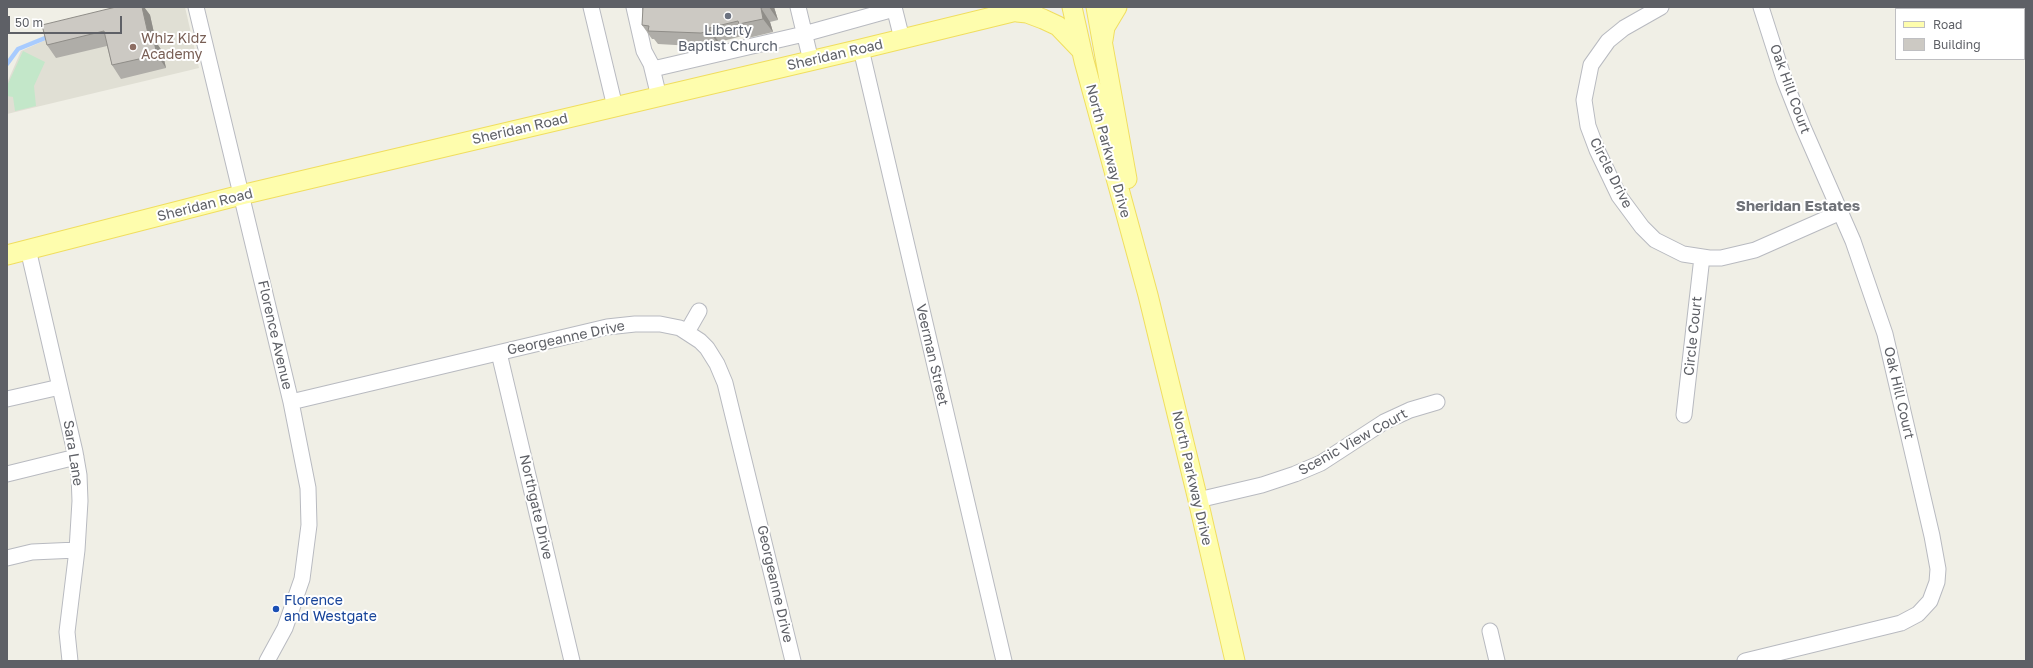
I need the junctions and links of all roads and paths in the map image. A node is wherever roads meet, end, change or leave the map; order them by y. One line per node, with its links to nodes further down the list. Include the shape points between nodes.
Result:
1 (196, 7): 22 (street, Florence Avenue)
2 (591, 7): 21 (street)
3 (634, 7): 19 (street, via 644,51)
4 (798, 7): 13 (street)
5 (1033, 7): 12 (main road, Sheridan Road)
6 (1072, 7): 17 (main road, North Parkway Drive)
7 (1096, 7): 15 (main road, North Parkway Drive)
8 (1117, 7): 15 (main road, via 1105,27)
9 (1661, 7): 26 (street, Circle Drive, via 1619,31 1595,58 1586,86 1584,109 1597,150 1619,196 1642,227 1656,240 1672,249)
10 (1761, 7): 23 (street, Oak Hill Court, via 1784,79)
11 (894, 8): 13 (street); 14 (street)
12 (1017, 10): 14 (main road, Sheridan Road); 17 (main road, via 1058,26)
13 (804, 34): 18 (street); 19 (street)
14 (902, 39): 16 (main road, Sheridan Road)
15 (1102, 44): 27 (main road, North Parkway Drive)
16 (861, 50): 18 (main road, Sheridan Road); 46 (street, Veerman Street)
17 (1081, 50): 27 (main road, North Parkway Drive)
18 (811, 61): 20 (main road, Sheridan Road)
19 (653, 69): 20 (street)
20 (659, 97): 21 (main road, Sheridan Road)
21 (615, 107): 22 (main road, Sheridan Road)
22 (241, 195): 24 (main road, Sheridan Road); 33 (street, Florence Avenue)
23 (1841, 212): 26 (street, Circle Drive, via 1755,250 1733,257); 49 (street, Oak Hill Court, via 1890,352 1932,536 1938,569 1937,582 1934,594 1924,609 1901,622)
24 (28, 249): 25 (main road, Sheridan Road); 31 (street, Sara Lane)
25 (7, 255)
26 (1702, 258): 35 (street, Circle Court)
27 (1148, 294): 38 (main road, North Parkway Drive)
28 (700, 311): 29 (street)
29 (686, 332): 30 (street, Georgeanne Drive, via 671,325 636,324 608,327); 45 (street, Georgeanne Drive, via 707,348 726,383)
30 (499, 353): 33 (street, Georgeanne Drive); 44 (street, Northgate Drive)
31 (60, 387): 32 (street); 36 (street, Sara Lane)
32 (7, 399)
33 (291, 402): 43 (street, Florence Avenue, via 308,488 308,543 302,579 291,612)
34 (1437, 402): 38 (street, Scenic View Court, via 1410,410 1384,422 1321,463 1295,474 1262,485)
35 (1684, 415)
36 (76, 457): 37 (street); 39 (street, Sara Lane, via 80,501)
37 (7, 474)
38 (1198, 500): 47 (main road, North Parkway Drive)
39 (77, 550): 40 (street, via 32,552); 42 (street, Sara Lane, via 67,632)
40 (7, 558)
41 (1490, 631): 48 (street)
42 (70, 661)
43 (267, 661)
44 (572, 661)
45 (793, 661)
46 (1004, 661)
47 (1235, 661)
48 (1497, 661)
49 (1745, 661)

